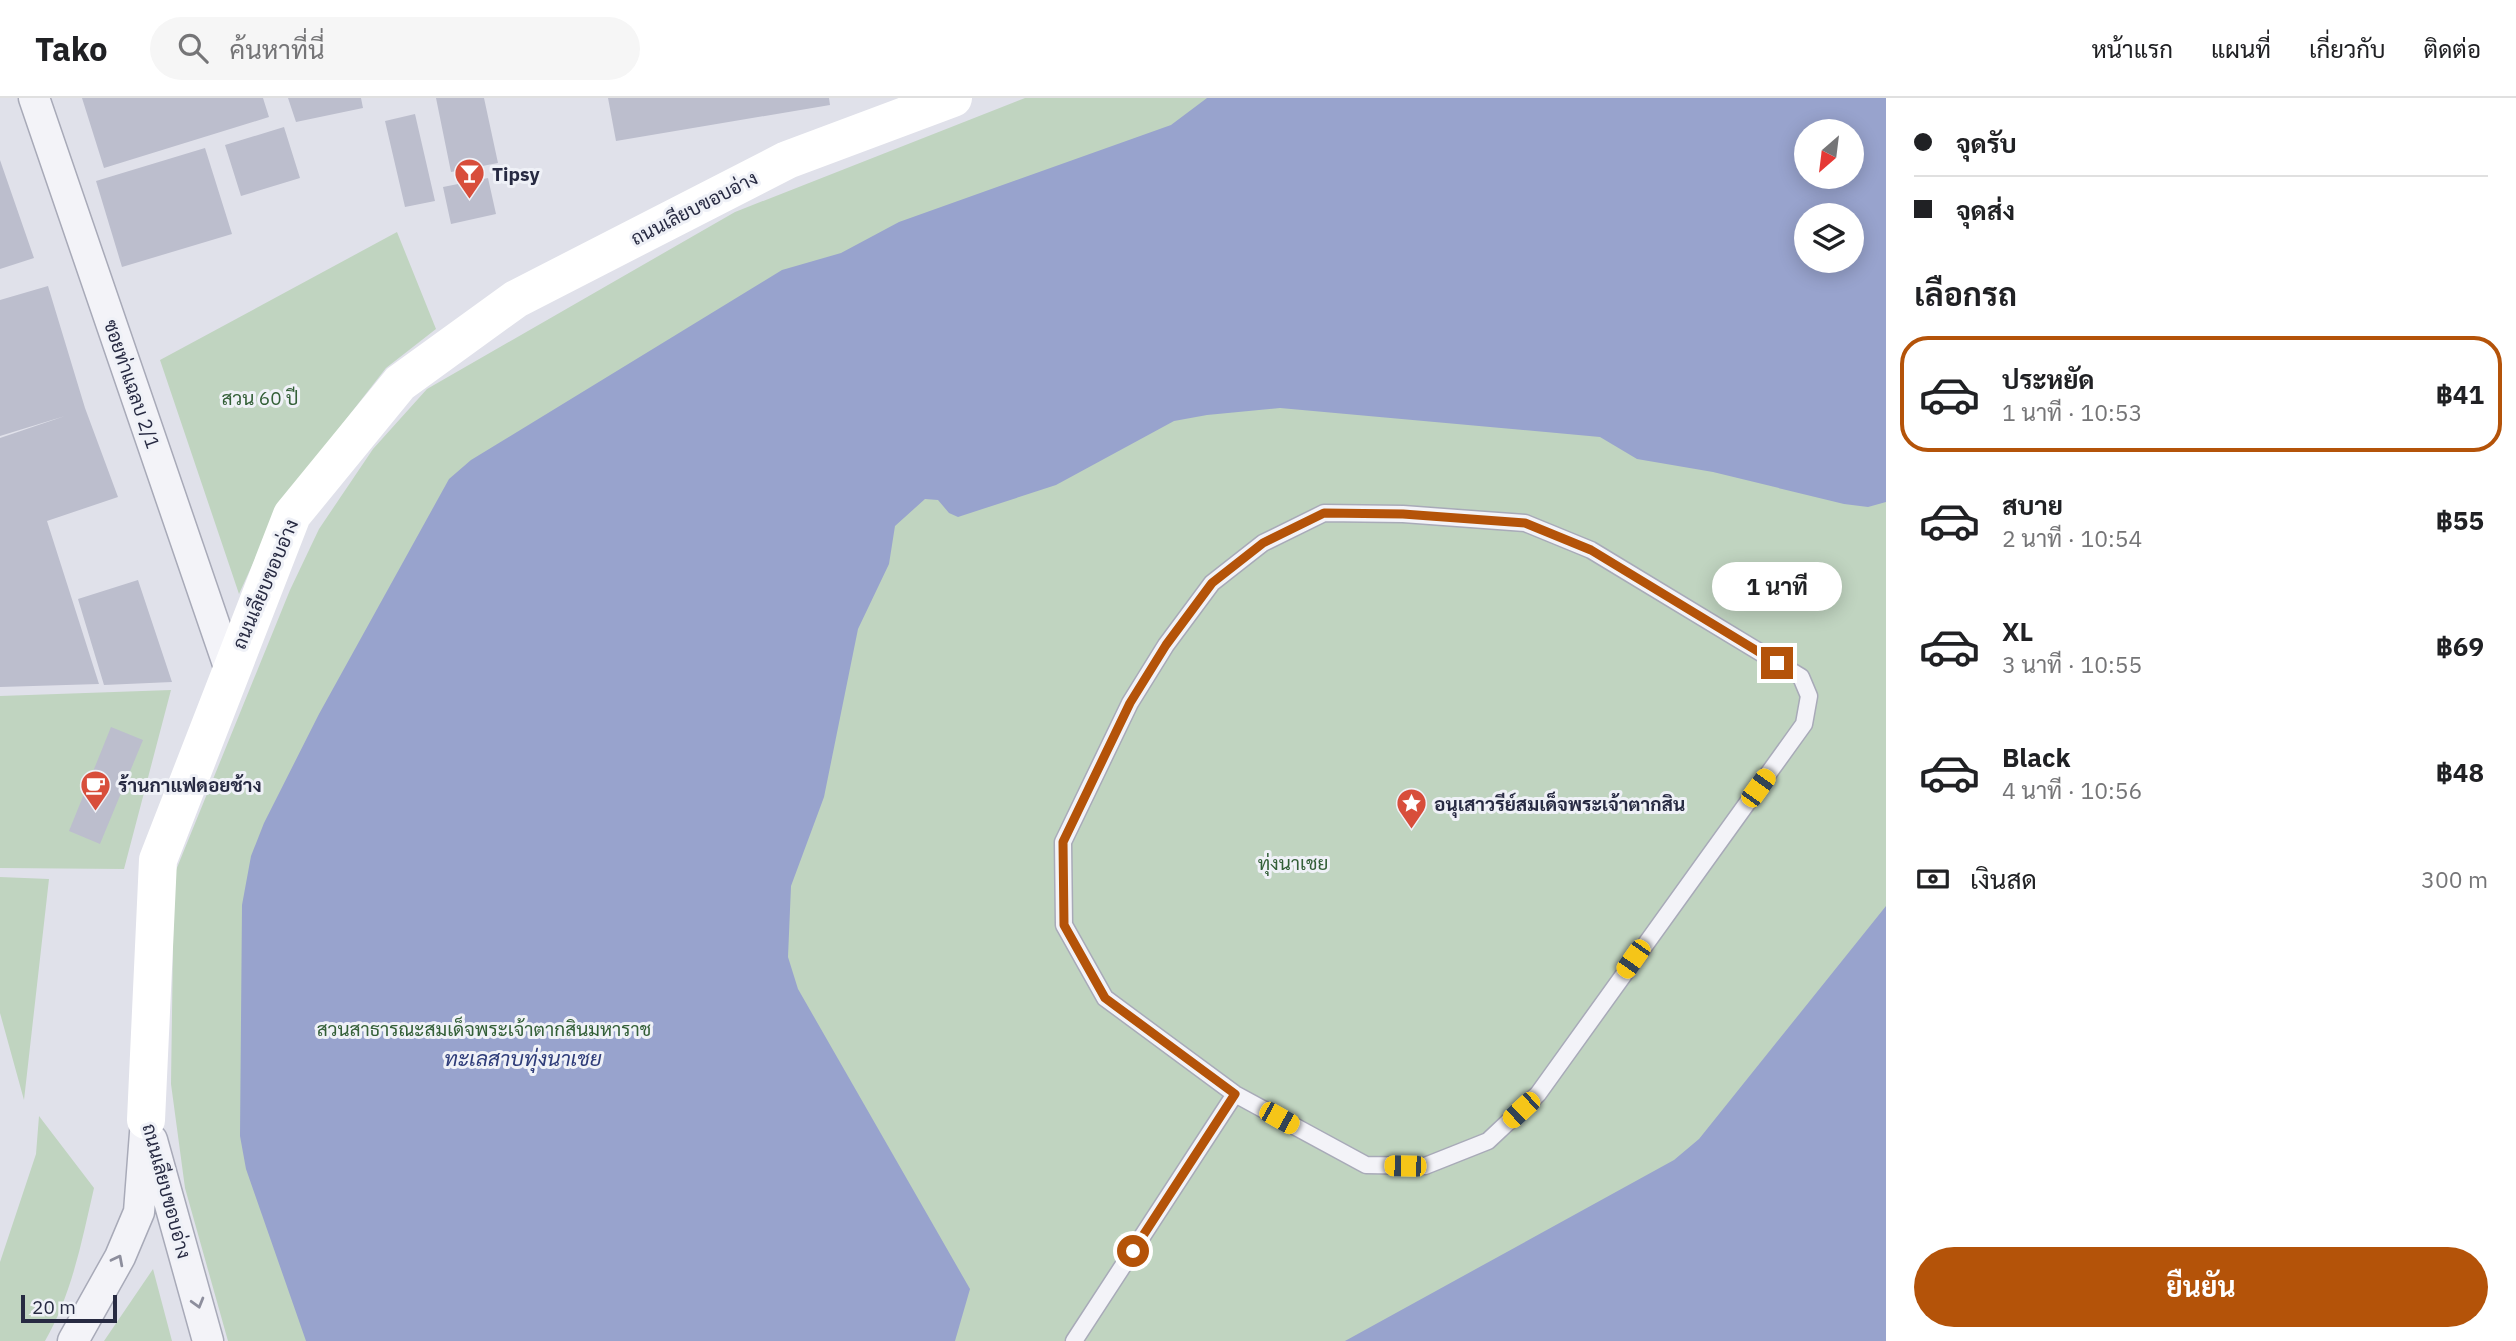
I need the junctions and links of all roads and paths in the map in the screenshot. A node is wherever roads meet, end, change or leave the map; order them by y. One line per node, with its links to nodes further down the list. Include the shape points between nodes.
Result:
1 (34, 98): 3 (street, ซอยท่าแฉลบ 2/1)
2 (953, 98): 3 (street, ถนนเลียบขอบอ่าง, via 787,160 516,299 400,383 292,515)
3 (230, 670): 5 (street, ถนนเลียบขอบอ่าง, via 158,860)
4 (1235, 1094): 4 (lane, via 1105,998 1064,925 1063,842 1130,703 1166,645 1212,583 1263,543 1324,513 1525,523 1591,550 1801,677 1809,696 1804,724 1538,1094 1488,1141 1425,1166 1366,1165); 8 (lane)
5 (146, 1120): 6 (street, one-way to 5, via 120,1257 138,1212); 7 (street, ถนนเลียบขอบอ่าง, one-way to 7)
6 (73, 1341)
7 (208, 1341)
8 (1074, 1341)

